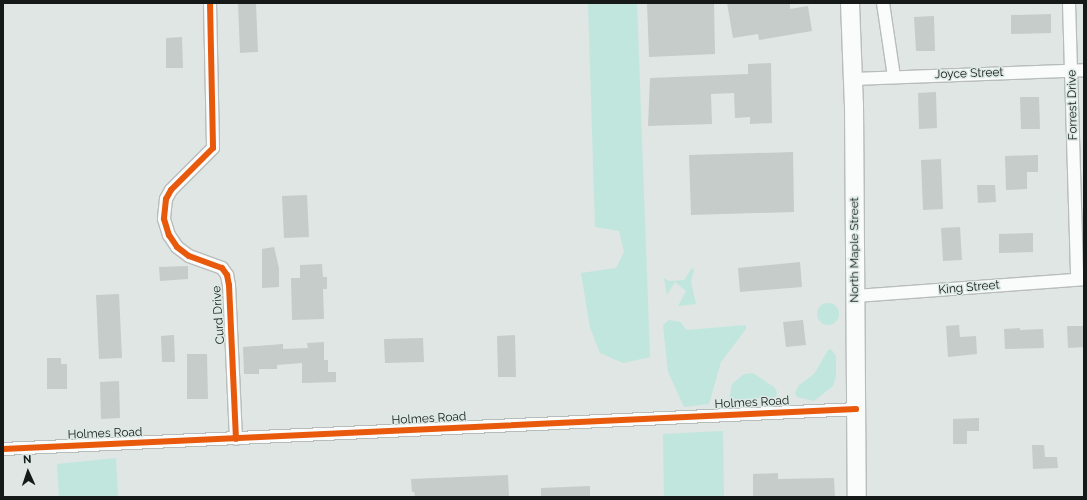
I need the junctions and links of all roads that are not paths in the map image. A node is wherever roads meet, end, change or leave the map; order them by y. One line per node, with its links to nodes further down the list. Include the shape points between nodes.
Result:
1 (210, 3): 11 (street, Curd Drive, via 213,148 171,190 166,199 164,218 177,247 189,256 222,268 229,284)
2 (850, 3): 7 (main road, North Maple Street)
3 (883, 3): 6 (street)
4 (1070, 3): 5 (street, Forrest Drive)
5 (1078, 71): 6 (street, Joyce Street); 8 (street, Forrest Drive)
6 (894, 77): 7 (street, Joyce Street)
7 (853, 79): 9 (main road, North Maple Street)
8 (1081, 279): 9 (street, King Street)
9 (855, 296): 10 (main road, North Maple Street)
10 (856, 408): 11 (street, Holmes Road); 13 (main road, North Maple Street)
11 (236, 439): 12 (street, Holmes Road)
12 (3, 449)
13 (857, 497)

